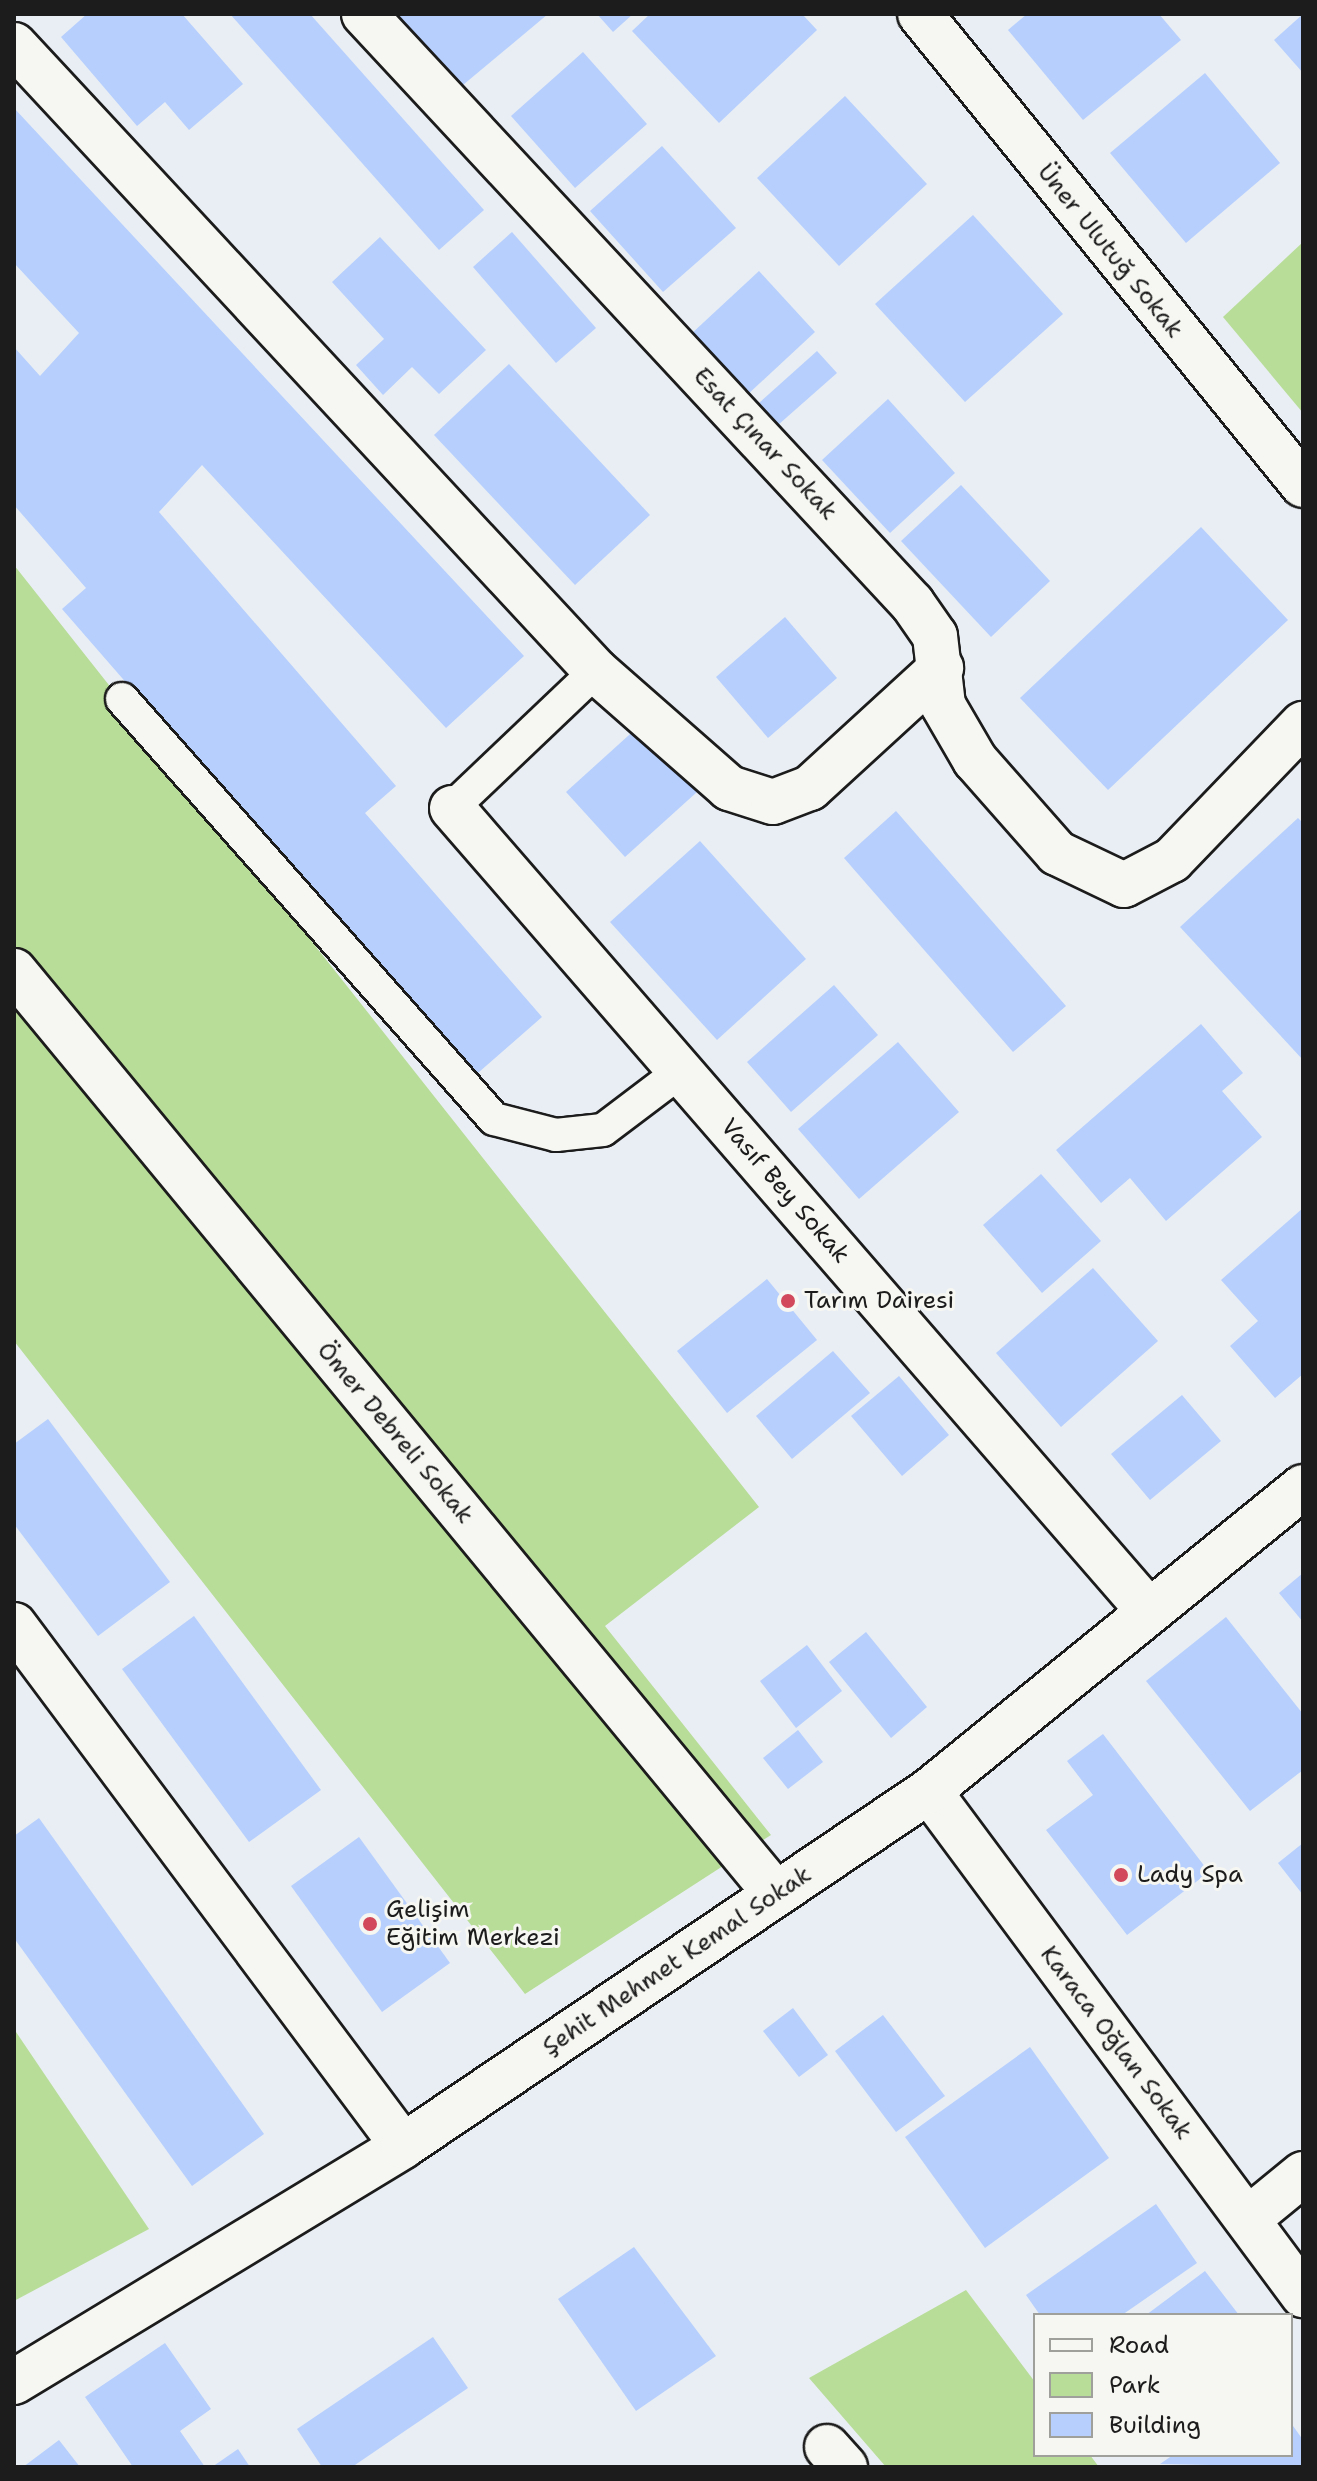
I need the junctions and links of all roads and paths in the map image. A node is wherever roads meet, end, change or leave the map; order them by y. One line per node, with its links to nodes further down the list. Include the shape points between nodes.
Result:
1 (364, 14): 5 (street, Esat Çınar Sokak, via 912,603 935,636)
2 (920, 14): 4 (street, Üner Ulutuğ Sokak)
3 (14, 45): 6 (street)
4 (1303, 485)
5 (941, 668): 6 (street, via 810,788 773,802 729,788); 8 (street, Esat Çınar Sokak, via 943,705 975,760 1057,853 1124,885 1172,860)
6 (596, 671): 9 (lane)
7 (122, 699): 11 (lane, via 494,1119 556,1135 603,1130)
8 (1303, 724)
9 (452, 808): 11 (street, Vasıf Bey Sokak)
10 (14, 971): 16 (street, Ömer Debreli Sokak)
11 (681, 1071): 13 (street, Vasıf Bey Sokak)
12 (1303, 1487): 13 (street, Şehit Mehmet Kemal Sokak)
13 (1148, 1610): 15 (street, Şehit Mehmet Kemal Sokak)
14 (14, 1625): 17 (street)
15 (929, 1791): 16 (street, Şehit Mehmet Kemal Sokak); 19 (street, Karaca Oğlan Sokak)
16 (776, 1894): 17 (street, Şehit Mehmet Kemal Sokak)
17 (403, 2146): 21 (street, Şehit Mehmet Kemal Sokak)
18 (1303, 2174): 19 (street)
19 (1248, 2219): 20 (street, Karaca Oğlan Sokak)
20 (1303, 2295)
21 (14, 2382)

